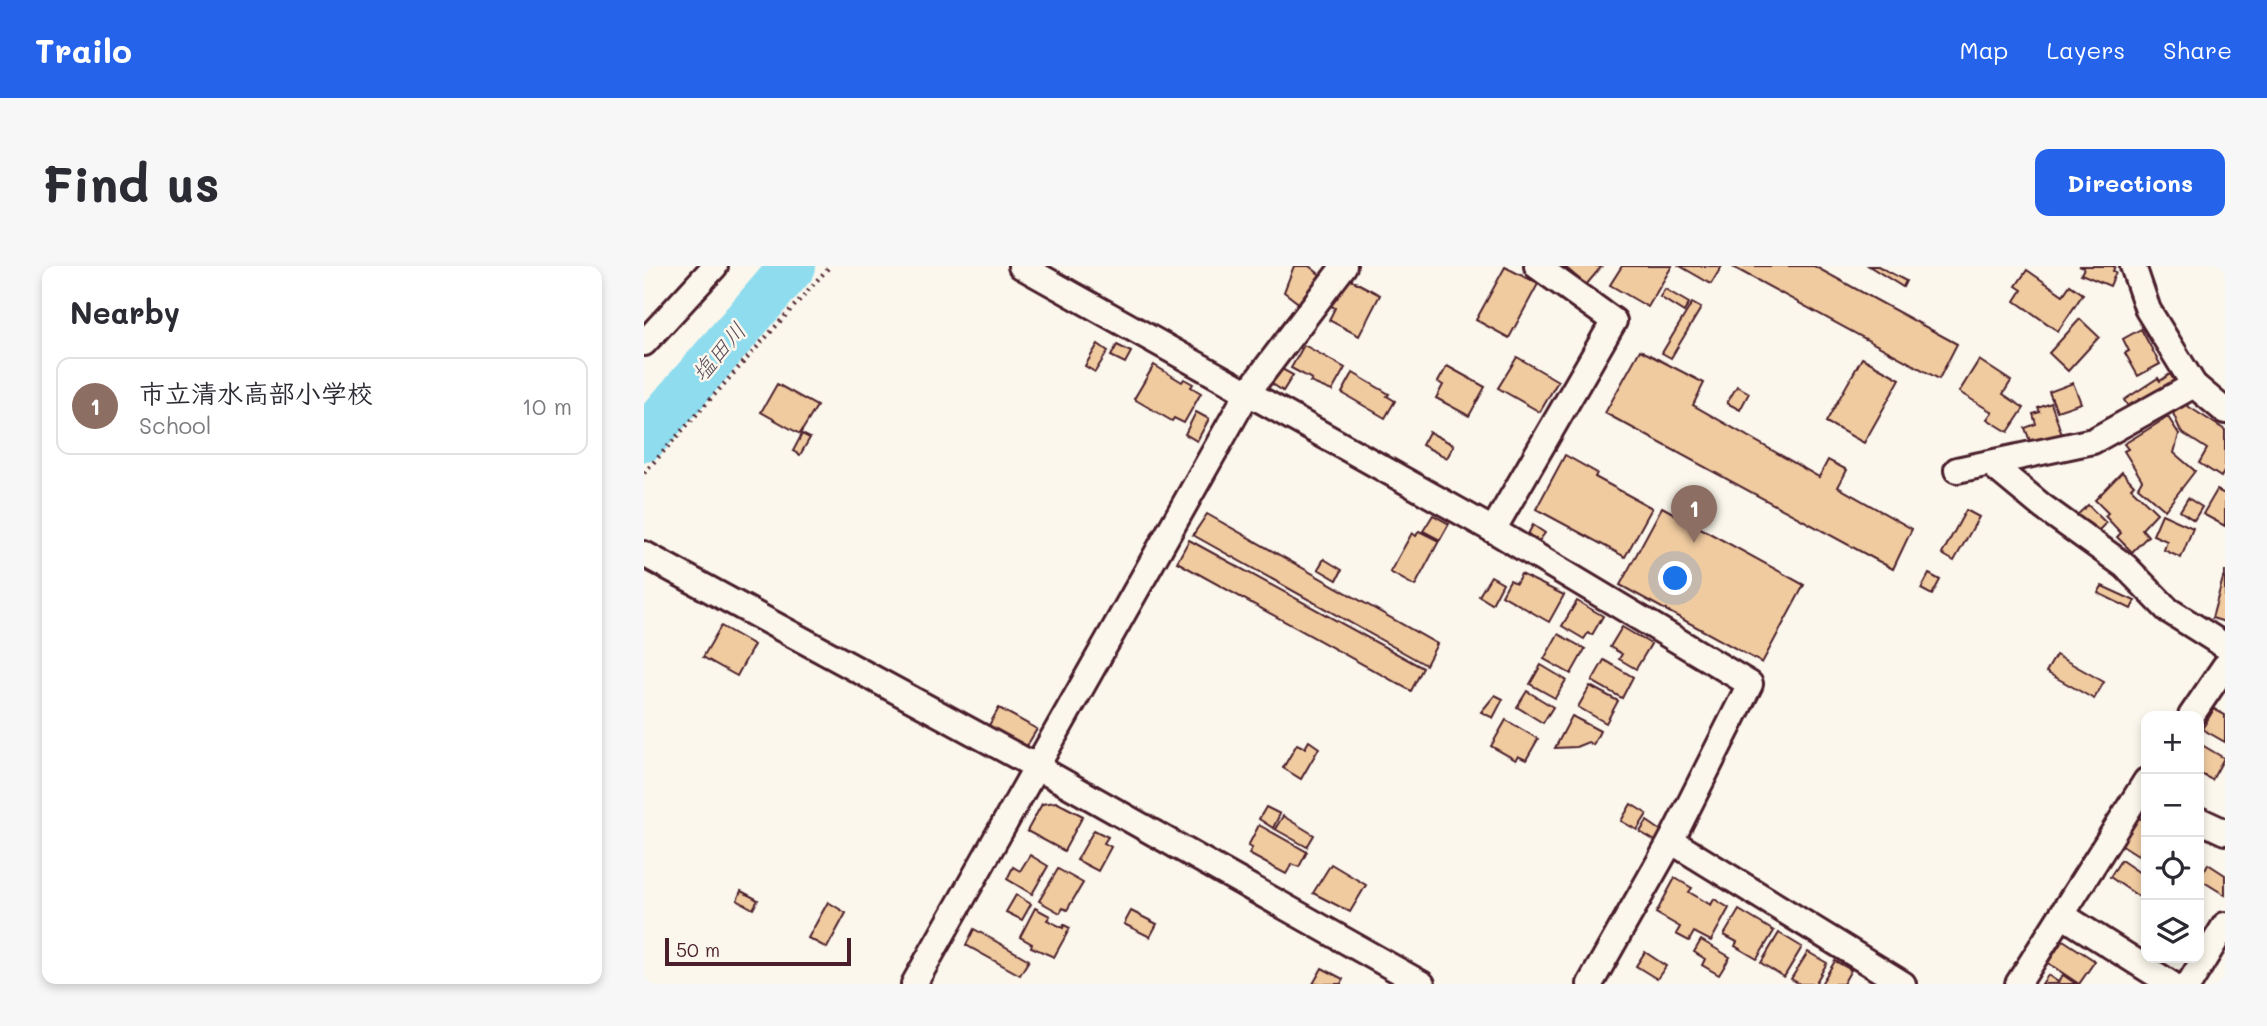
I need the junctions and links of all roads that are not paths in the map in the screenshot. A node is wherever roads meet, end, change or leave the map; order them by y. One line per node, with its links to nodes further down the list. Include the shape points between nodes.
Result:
1 (715, 266): 6 (street)
2 (1021, 266): 8 (street)
3 (1344, 266): 8 (street)
4 (1537, 266): 12 (street, via 1614,321)
5 (2133, 266): 7 (street, via 2148,310)
6 (644, 343)
7 (2194, 385): 9 (street); 10 (street, via 2092,441)
8 (1248, 392): 12 (street); 17 (street)
9 (2225, 411)
10 (1991, 464): 11 (street); 14 (street, via 2125,566 2168,610)
11 (1957, 470)
12 (1493, 530): 21 (street, via 1750,684)
13 (644, 554): 17 (street)
14 (2225, 646)
15 (2225, 666): 16 (street)
16 (2194, 711)
17 (1035, 766): 24 (street); 25 (street)
18 (2141, 794): 22 (street)
19 (2204, 822): 20 (street)
20 (2225, 832)
21 (1671, 841): 26 (street); 27 (street)
22 (2062, 915): 28 (street); 29 (street)
23 (2225, 925): 30 (street)
24 (915, 984)
25 (1422, 984)
26 (1590, 984)
27 (1903, 984)
28 (2018, 984)
29 (2171, 984)
30 (2189, 984)

